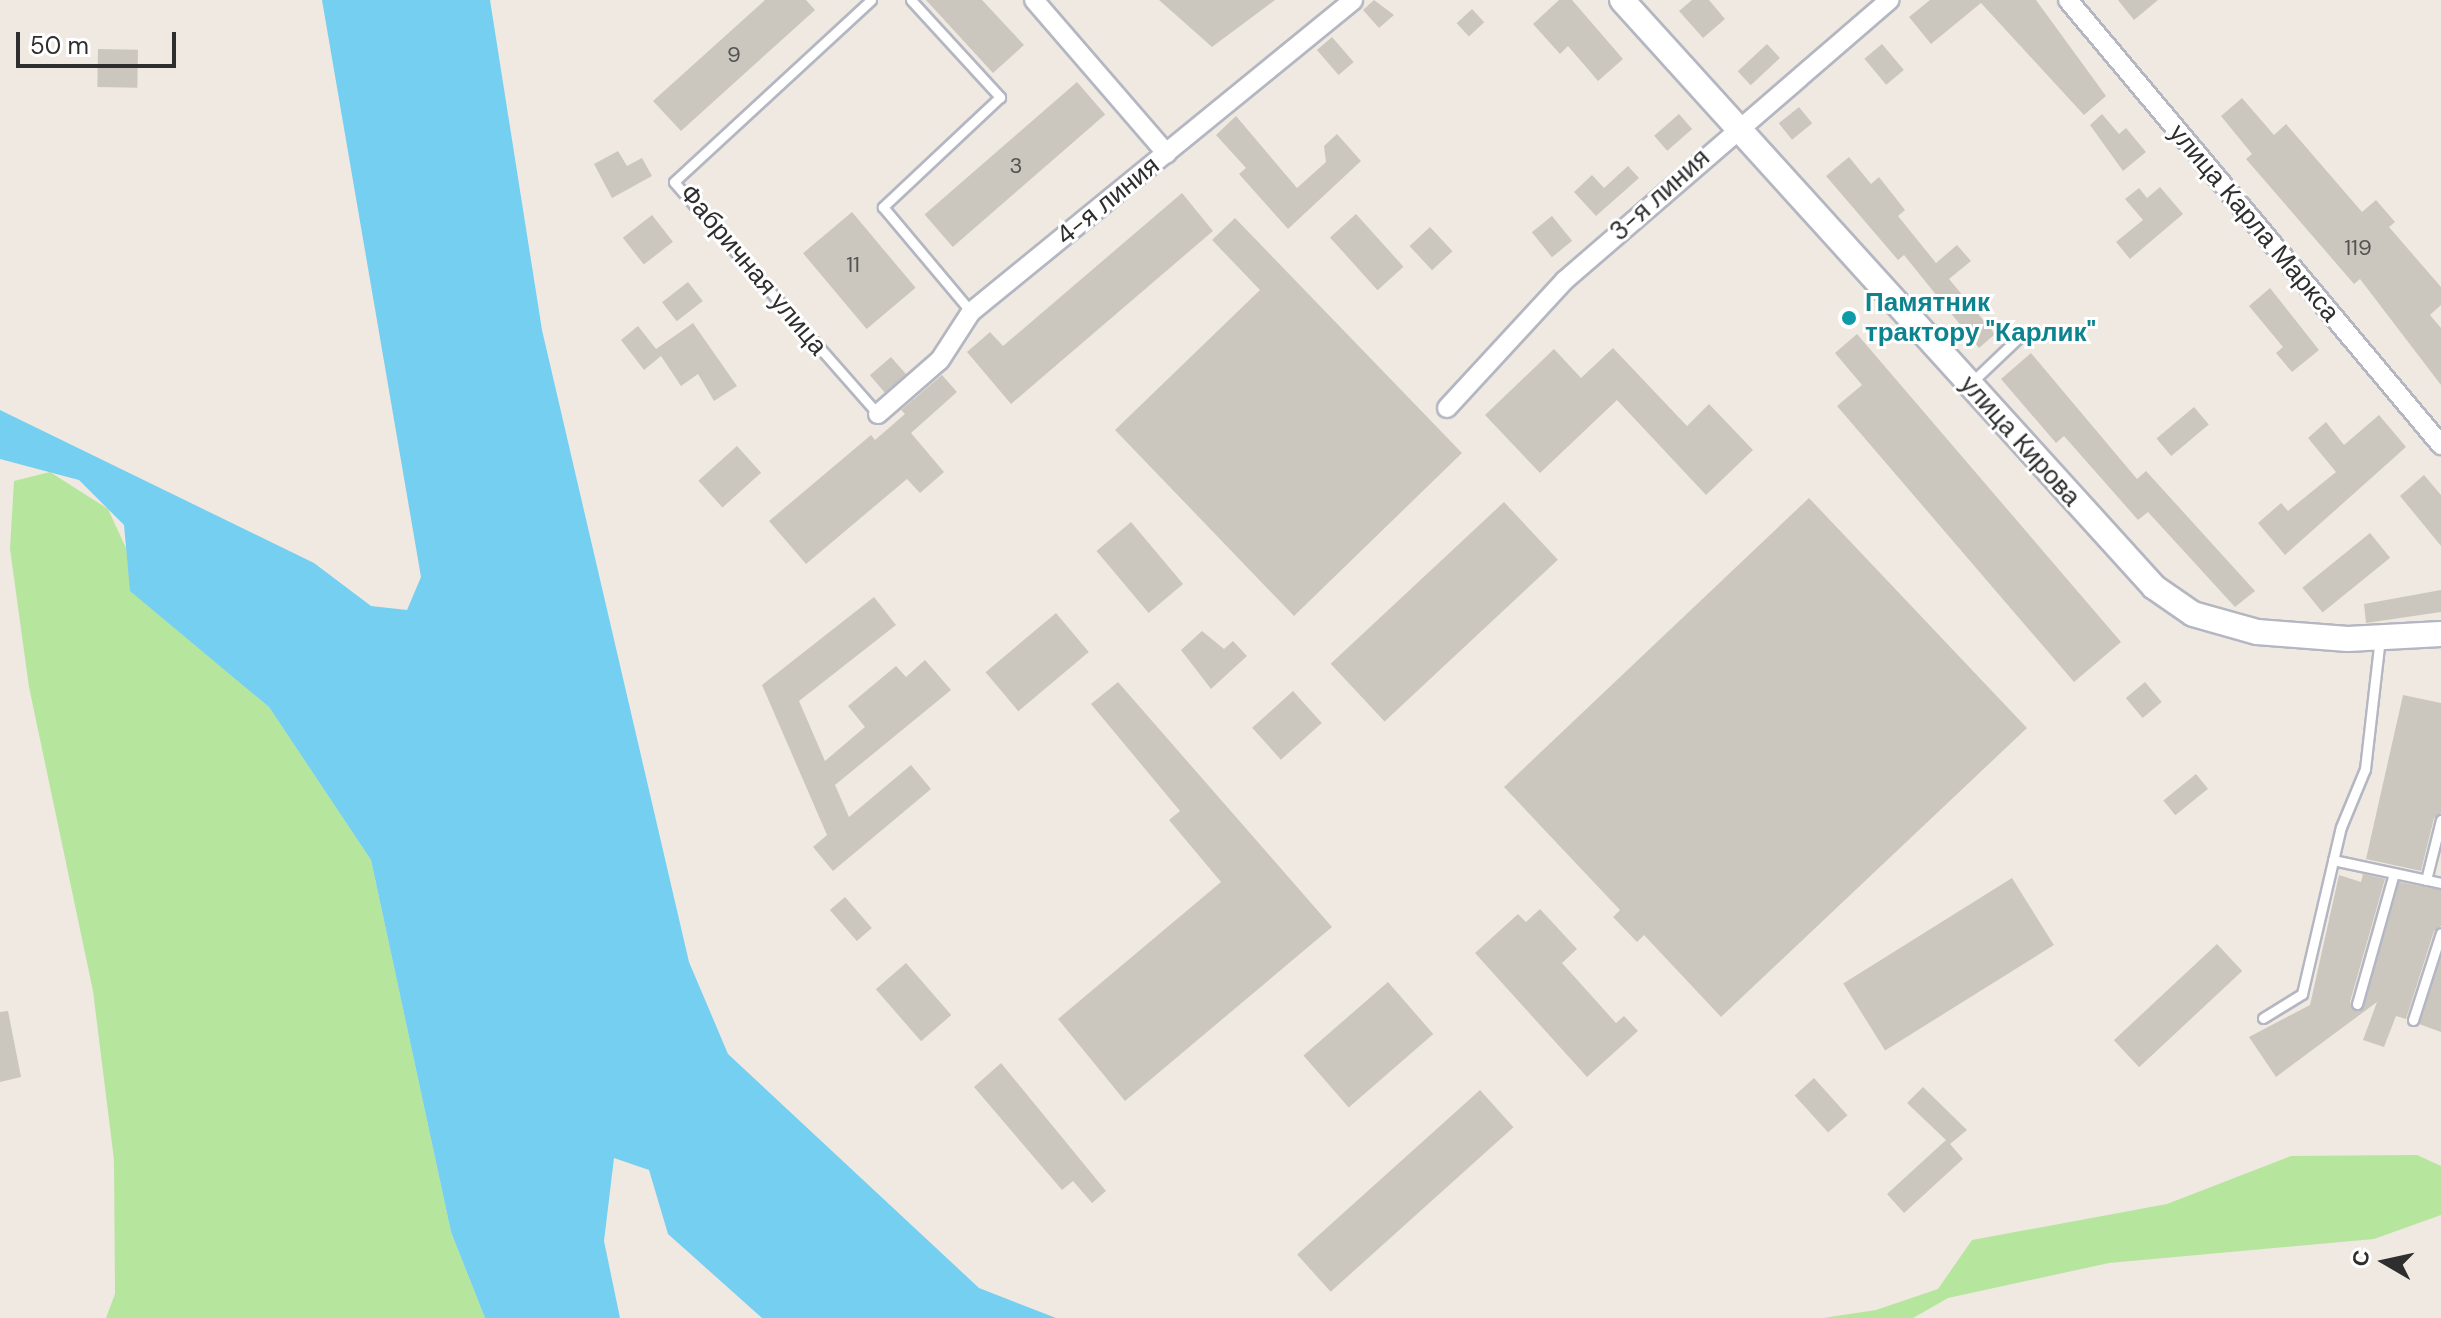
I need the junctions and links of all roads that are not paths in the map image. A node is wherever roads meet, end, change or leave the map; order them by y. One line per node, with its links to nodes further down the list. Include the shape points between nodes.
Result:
1 (871, 0): 14 (lane, Фабричная улица, via 674,182)
2 (911, 0): 10 (lane, via 1000,97 883,207)
3 (1034, 0): 9 (street)
4 (1353, 0): 9 (street, 4-я линия)
5 (1622, 0): 8 (street, улица Кирова)
6 (1889, 0): 8 (street, 3-я линия)
7 (2068, 0): 15 (street, улица Карла Маркса)
8 (1737, 126): 12 (street, улица Кирова); 13 (street, 3-я линия, via 1564,281)
9 (1167, 154): 10 (street, 4-я линия)
10 (971, 312): 14 (street, 4-я линия, via 940,360)
11 (2018, 338): 12 (lane)
12 (1969, 384): 17 (street, улица Кирова, via 2141,576 2193,614 2257,632)
13 (1447, 408)
14 (878, 414)
15 (2441, 445)
16 (2441, 634): 17 (street, улица Кирова)
17 (2380, 638): 19 (lane, via 2365,769)
18 (2441, 820): 21 (lane)
19 (2333, 860): 20 (lane); 25 (lane, via 2302,994)
20 (2394, 873): 21 (lane); 24 (lane)
21 (2426, 880): 22 (lane)
22 (2441, 883)
23 (2441, 933): 26 (lane)
24 (2357, 1004)
25 (2263, 1018)
26 (2413, 1020)

